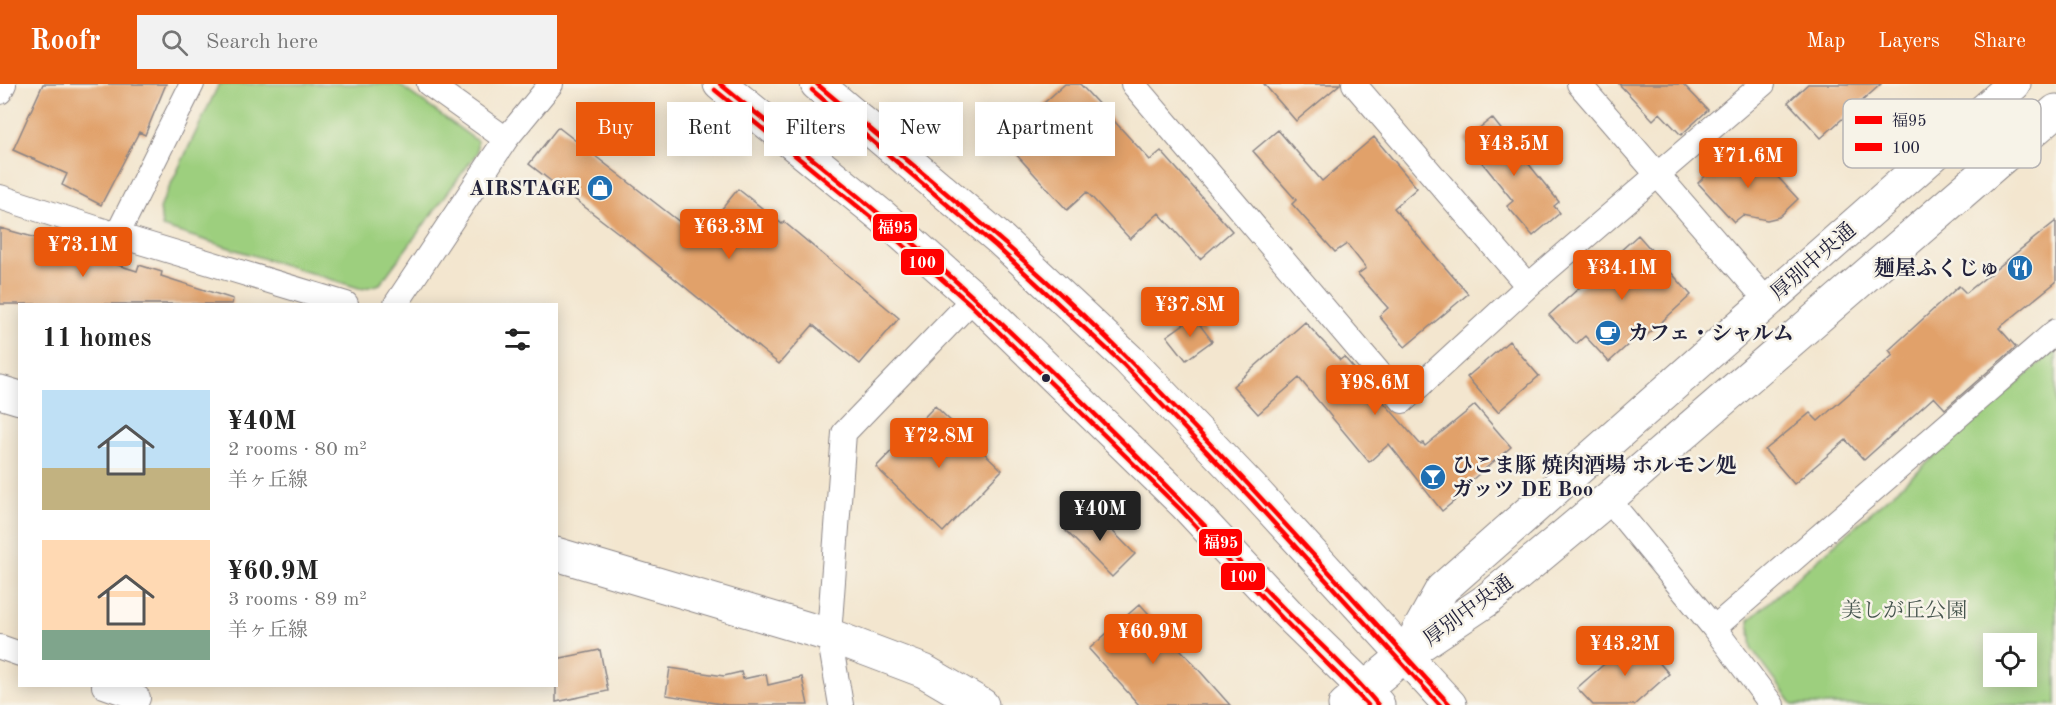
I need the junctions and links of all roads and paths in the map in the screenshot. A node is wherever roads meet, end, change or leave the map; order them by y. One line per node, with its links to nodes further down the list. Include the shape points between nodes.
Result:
1 (4, 84): 12 (street)
2 (192, 84): 21 (street)
3 (429, 84): 16 (street)
4 (551, 84): 16 (street)
5 (818, 84): 36 (street, via 1000,240 1128,359)
6 (1133, 84): 22 (street, via 1403,400)
7 (1354, 84): 22 (street)
8 (1579, 84): 19 (street)
9 (1764, 84): 19 (street)
10 (2014, 84): 13 (street, 厚別中央通)
11 (738, 89): 23 (street)
12 (0, 92)
13 (1997, 99)
14 (2056, 111): 15 (street, 厚別中央通)
15 (2041, 124)
16 (506, 139): 26 (street)
17 (1918, 168): 24 (street, 厚別中央通)
18 (1990, 168): 30 (street, 厚別中央通)
19 (1659, 175): 22 (street); 24 (street)
20 (0, 197): 21 (street)
21 (117, 235): 25 (street)
22 (1528, 286)
23 (974, 298): 33 (street, via 844,433); 38 (street, via 1185,505)
24 (1767, 301): 36 (street, 厚別中央通, via 1442,589)
25 (343, 303)
26 (397, 303)
27 (2056, 331): 32 (street)
28 (0, 392): 29 (street)
29 (18, 397)
30 (1608, 499): 32 (street); 36 (street, 厚別中央通, via 1487,600)
31 (558, 555): 33 (street)
32 (1714, 628): 43 (street)
33 (829, 635): 40 (street); 41 (street, via 924,671)
34 (0, 647): 35 (street)
35 (18, 653)
36 (1405, 655): 38 (street); 42 (street)
37 (107, 687): 39 (street, via 138,698)
38 (1363, 700)
39 (135, 705)
40 (841, 705)
41 (982, 705)
42 (1450, 705)
43 (1772, 705)

